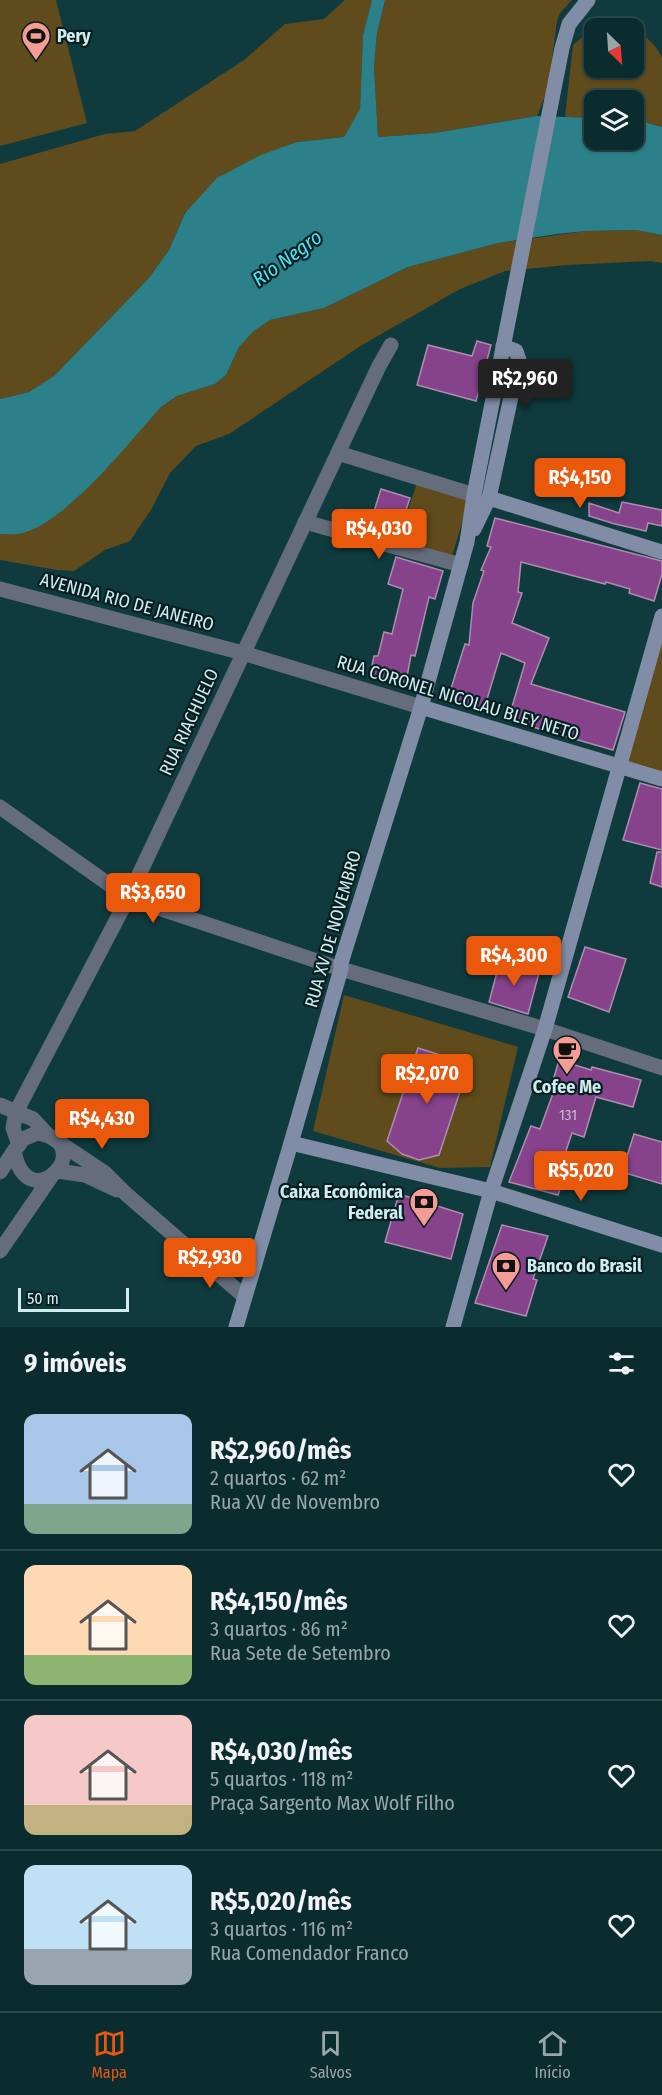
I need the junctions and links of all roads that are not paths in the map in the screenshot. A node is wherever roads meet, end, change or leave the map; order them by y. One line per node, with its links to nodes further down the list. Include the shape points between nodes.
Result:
1 (588, 0): 4 (main road, RUA XV DE NOVEMBRO, via 565,35 503,346 516,351 519,360)
2 (391, 345): 3 (street, RUA RIACHUELO)
3 (338, 453): 4 (street); 5 (street, RUA RIACHUELO)
4 (482, 496): 6 (main road); 7 (main road, RUA XV DE NOVEMBRO)
5 (305, 522): 7 (street); 10 (street, RUA RIACHUELO)
6 (662, 552)
7 (461, 565): 11 (main road, RUA XV DE NOVEMBRO)
8 (0, 589): 10 (street, AVENIDA RIO DE JANEIRO)
9 (662, 616): 12 (main road)
10 (243, 653): 11 (street, RUA CORONEL NICOLAU BLEY NETO); 15 (street, RUA RIACHUELO)
11 (421, 707): 12 (main road, RUA CORONEL NICOLAU BLEY NETO); 16 (main road, RUA XV DE NOVEMBRO)
12 (620, 766): 13 (main road, RUA CORONEL NICOLAU BLEY NETO); 17 (main road)
13 (662, 779)
14 (0, 807): 15 (street)
15 (128, 898): 16 (street); 20 (street, RUA RIACHUELO)
16 (341, 969): 17 (street); 24 (main road, RUA XV DE NOVEMBRO)
17 (544, 1029): 18 (street); 28 (main road)
18 (662, 1068)
19 (0, 1106): 20 (street)
20 (16, 1112): 22 (street, RUA RIACHUELO); 23 (street, via 33,1119)
21 (0, 1117): 22 (street)
22 (13, 1128): 25 (street)
23 (49, 1136): 25 (street, via 37,1132); 27 (street, via 62,1148 63,1156); 29 (street, via 94,1164)
24 (291, 1143): 28 (main road); 33 (main road, RUA XV DE NOVEMBRO)
25 (16, 1148): 26 (street); 27 (street, via 23,1174 37,1180)
26 (0, 1172)
27 (54, 1174): 29 (street, via 85,1175); 31 (street)
28 (491, 1191): 30 (main road); 36 (main road)
29 (126, 1194): 32 (street)
30 (662, 1245)
31 (0, 1251)
32 (195, 1255): 33 (street, via 231,1265); 34 (street)
33 (255, 1265): 34 (main road, RUA XV DE NOVEMBRO)
34 (245, 1297): 35 (main road, RUA XV DE NOVEMBRO)
35 (236, 1327)
36 (453, 1327)

